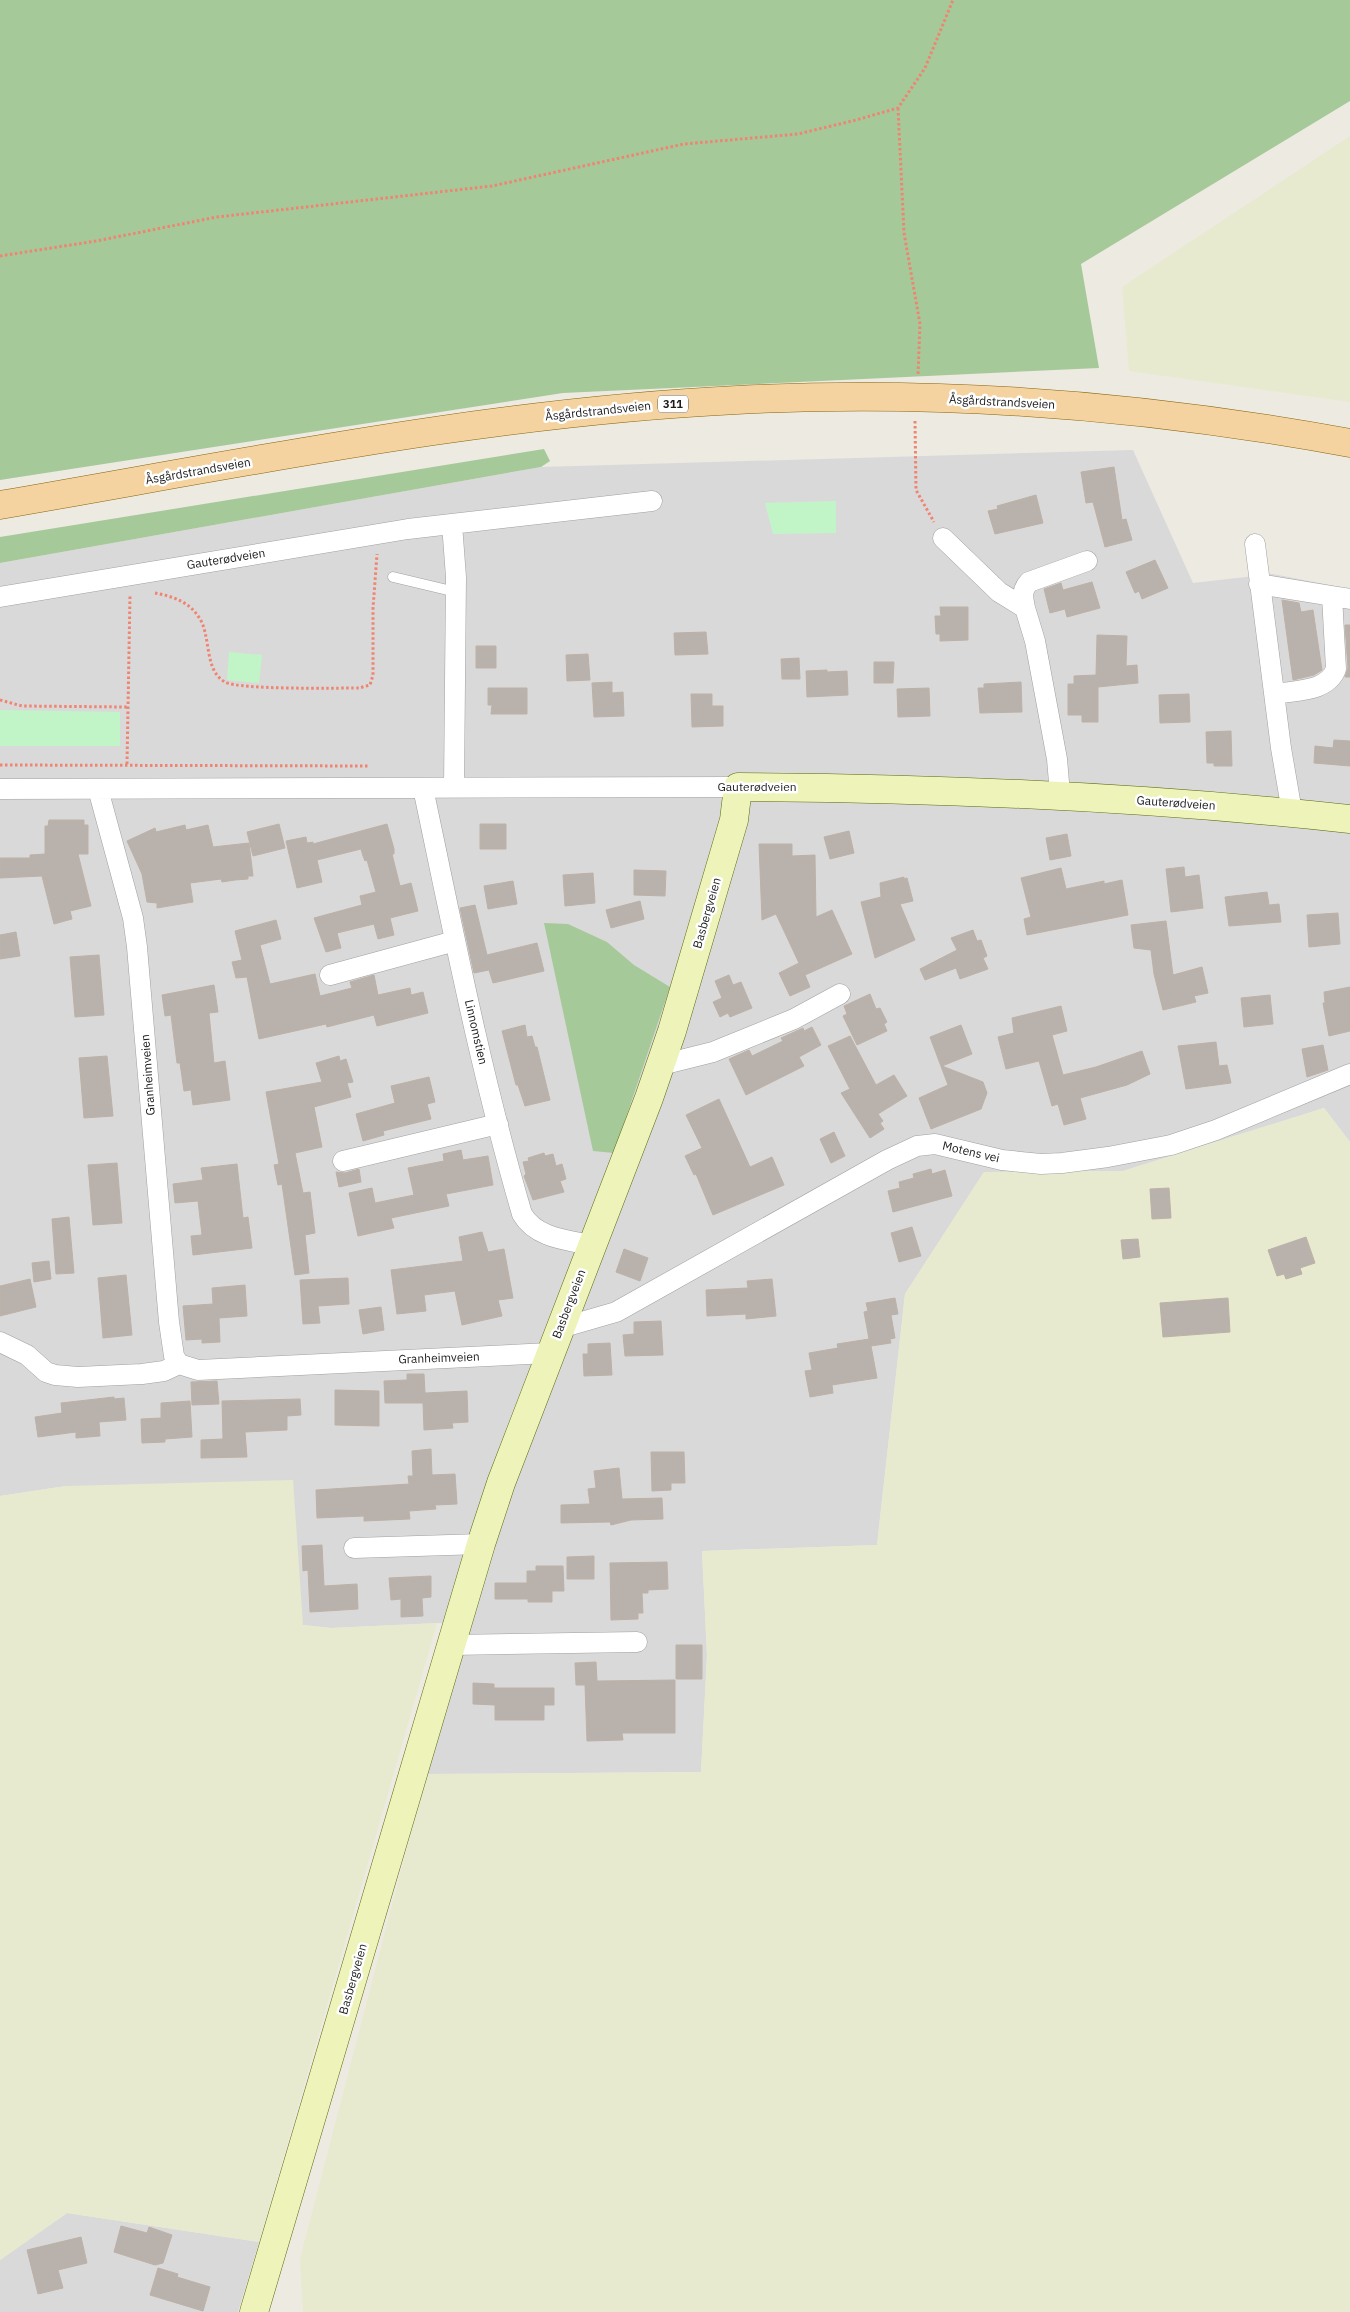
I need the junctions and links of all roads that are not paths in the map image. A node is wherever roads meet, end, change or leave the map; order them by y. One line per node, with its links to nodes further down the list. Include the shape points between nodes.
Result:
1 (1350, 443): 3 (main road, Åsgårdstrandsveien / 311, via 1180,416 1042,403 917,398 739,399 518,420 397,437)
2 (652, 501): 4 (street, Gauterødveien)
3 (0, 505)
4 (452, 524): 10 (street); 11 (street, Gauterødveien, via 379,534 131,581)
5 (944, 538): 13 (street, via 999,592)
6 (1254, 544): 9 (street)
7 (1087, 561): 13 (street, via 1029,582 1022,593)
8 (393, 577): 10 (lane)
9 (1259, 584): 12 (street); 14 (street)
10 (456, 592): 15 (street)
11 (0, 597)
12 (1341, 597): 14 (street, via 1336,669 1330,681)
13 (1025, 608): 20 (street, via 1057,759)
14 (1275, 694): 21 (street)
15 (454, 787): 16 (street, Gauterødveien); 18 (street, Gauterødveien)
16 (738, 787): 20 (main road, Gauterødveien); 26 (main road, Basbergveien, via 734,820)
17 (98, 788): 18 (street, Gauterødveien); 19 (street, Gauterødveien); 34 (street, Granheimveien, via 133,918 169,1322 174,1356)
18 (423, 788): 23 (street, Linnomstien)
19 (0, 789)
20 (1060, 794): 21 (main road, Gauterødveien)
21 (1292, 812): 22 (main road, Gauterødveien)
22 (1350, 818)
23 (455, 941): 24 (street); 28 (street, Linnomstien)
24 (330, 975)
25 (840, 994): 26 (street, via 794,1019 713,1052)
26 (661, 1065): 30 (main road, Basbergveien)
27 (1350, 1074): 31 (street, Motens vei, via 1216,1130 1171,1145 1108,1157 1041,1164 1002,1160 935,1144 917,1146 616,1312 571,1325)
28 (498, 1124): 29 (street); 30 (street, Linnomstien, via 527,1222 544,1234)
29 (343, 1161)
30 (591, 1246): 31 (main road, Basbergveien)
31 (562, 1324): 33 (main road, Basbergveien)
32 (0, 1342): 34 (street, via 55,1375 142,1374 164,1371)
33 (550, 1353): 34 (street, Granheimveien, via 198,1370); 35 (main road, Basbergveien)
34 (179, 1364)
35 (481, 1544): 36 (street); 38 (main road, Basbergveien)
36 (354, 1548)
37 (637, 1642): 38 (street)
38 (451, 1645): 39 (main road, Basbergveien)
39 (254, 2312)

